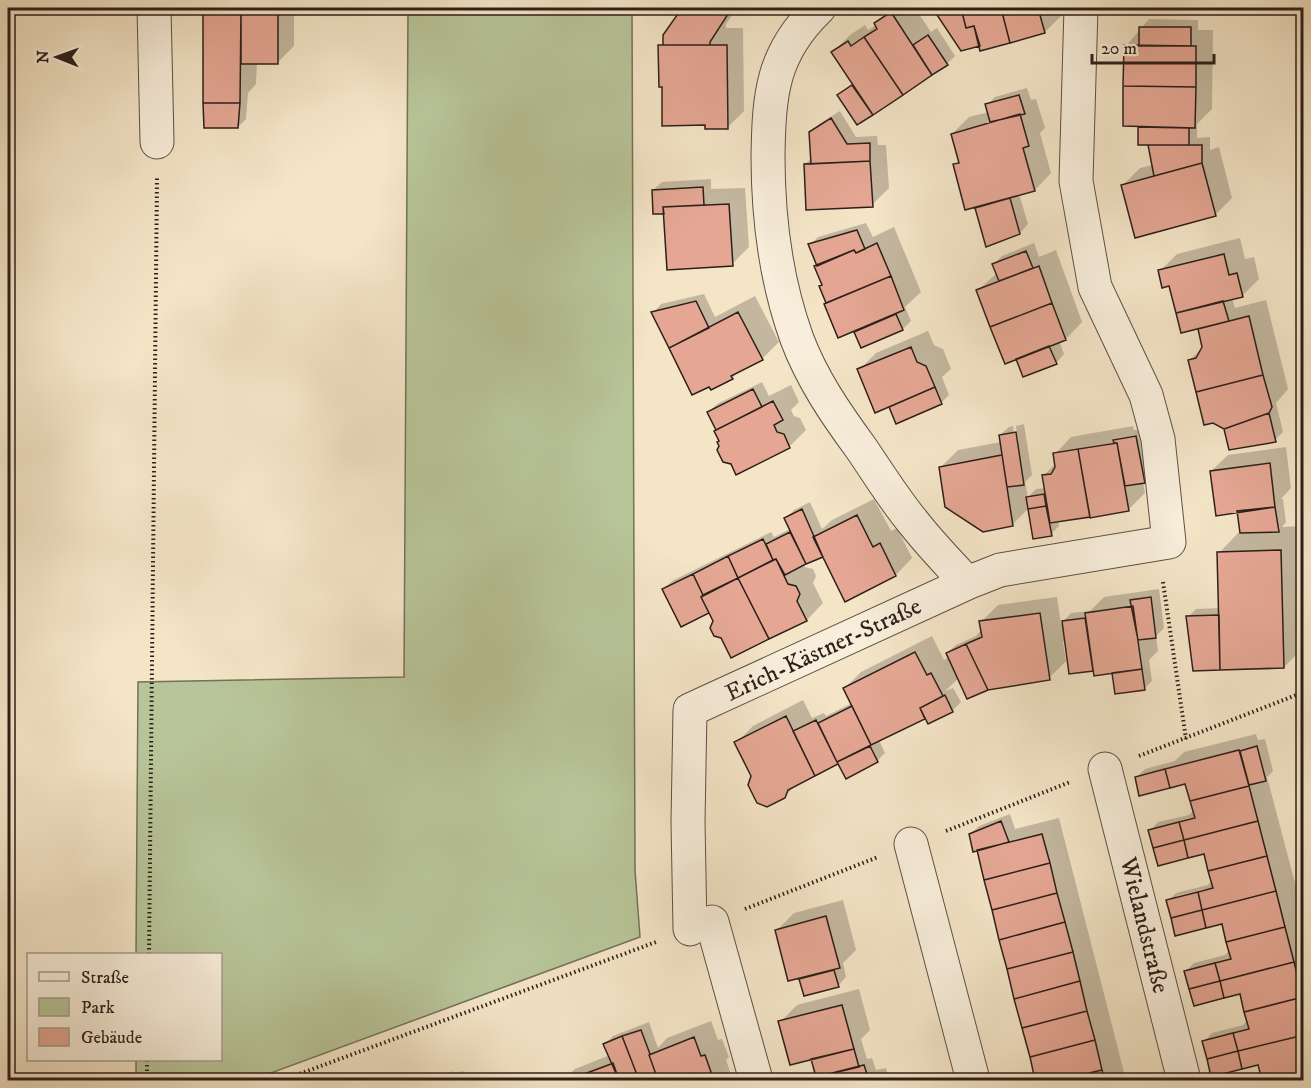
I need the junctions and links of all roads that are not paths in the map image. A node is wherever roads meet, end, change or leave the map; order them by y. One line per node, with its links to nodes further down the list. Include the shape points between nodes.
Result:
1 (154, 8): 4 (street)
2 (819, 8): 5 (street, via 790,42 770,102 768,187 775,256 798,339 828,402 913,522)
3 (1081, 8): 5 (street, Erich-Kästner-Straße, via 1076,181 1095,287 1146,394 1158,439 1169,542 1000,570)
4 (157, 142)
5 (967, 583): 8 (street, Erich-Kästner-Straße, via 690,710 688,822 701,926)
6 (1105, 769): 10 (street, Wielandstraße)
7 (911, 844): 9 (street)
8 (756, 1080)
9 (973, 1080)
10 (1184, 1080)

